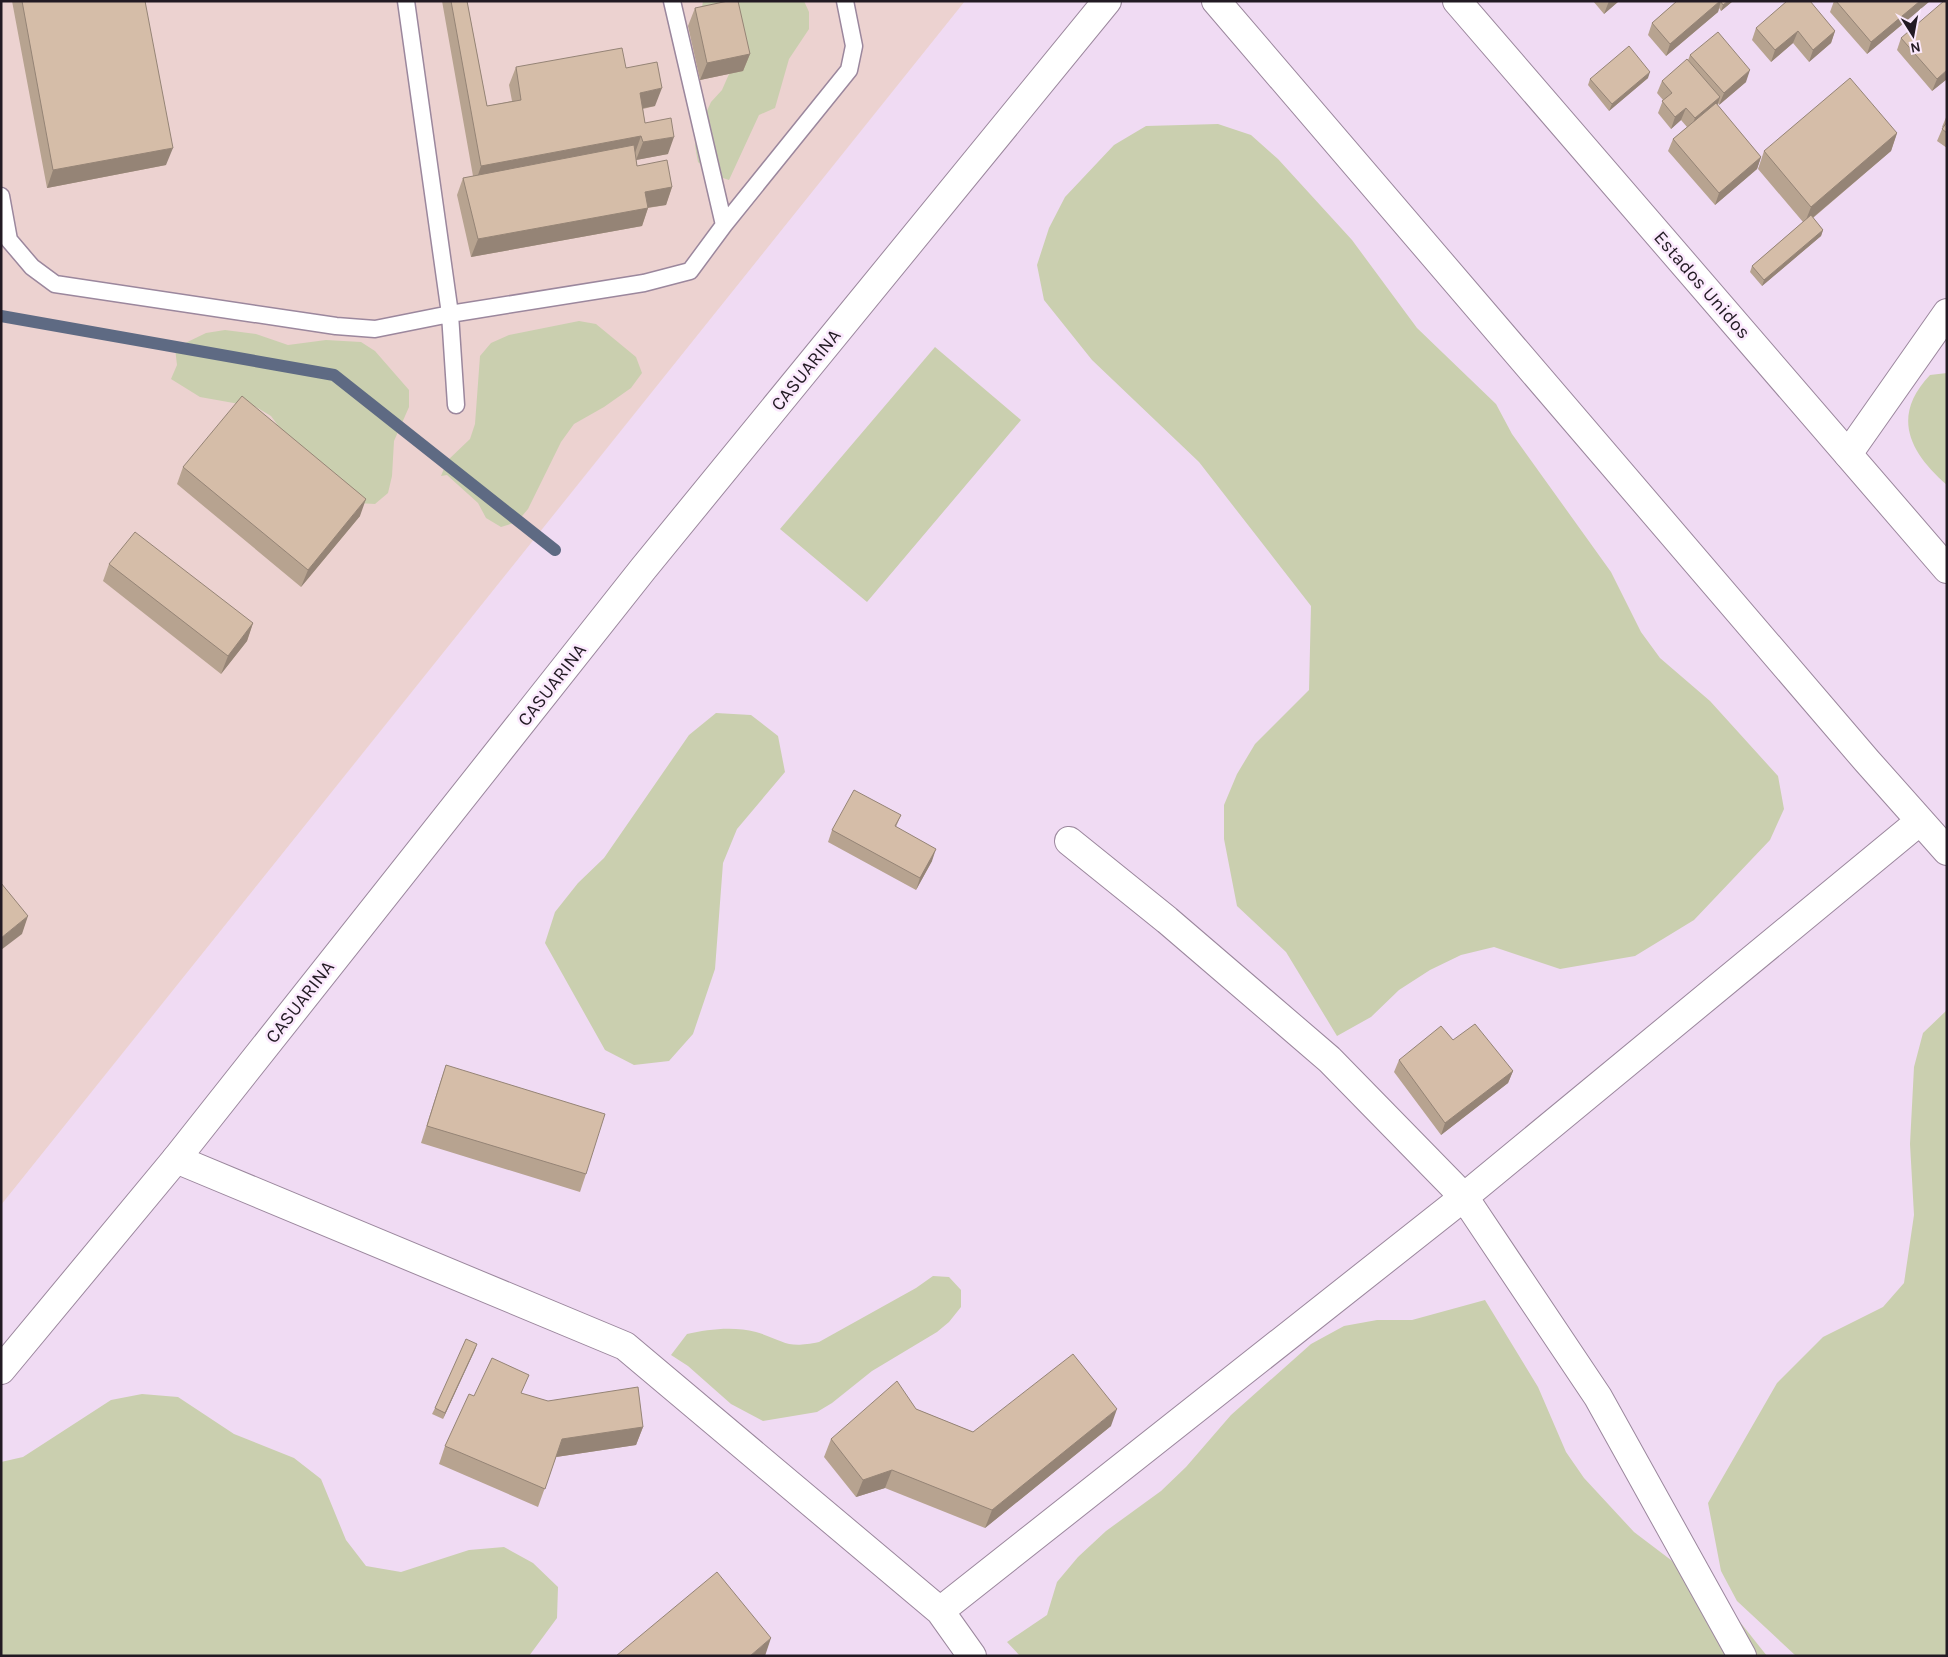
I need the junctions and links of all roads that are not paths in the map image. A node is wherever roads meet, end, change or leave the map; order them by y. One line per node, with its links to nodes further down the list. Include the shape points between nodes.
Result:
1 (406, 1): 10 (lane)
2 (672, 1): 8 (lane)
3 (845, 1): 8 (lane, via 854,46 849,70)
4 (1216, 1): 14 (street)
5 (1457, 1): 12 (street, Estados Unidos)
6 (1106, 2): 17 (street, CASUARINA, via 643,569)
7 (1, 196): 10 (lane, via 9,240 32,266 54,284 375,329)
8 (724, 224): 10 (lane, via 690,271 644,283)
9 (1947, 312): 12 (street)
10 (450, 314): 11 (lane)
11 (456, 405)
12 (1848, 454): 13 (street, Estados Unidos)
13 (1947, 569)
14 (1920, 822): 16 (street); 18 (street)
15 (1069, 841): 18 (street, via 1329,1059)
16 (1947, 851)
17 (176, 1159): 19 (street, CASUARINA); 20 (street, via 624,1346)
18 (1464, 1197): 20 (street); 22 (street, via 1598,1397)
19 (1, 1370)
20 (940, 1611): 21 (street)
21 (972, 1656)
22 (1742, 1656)

